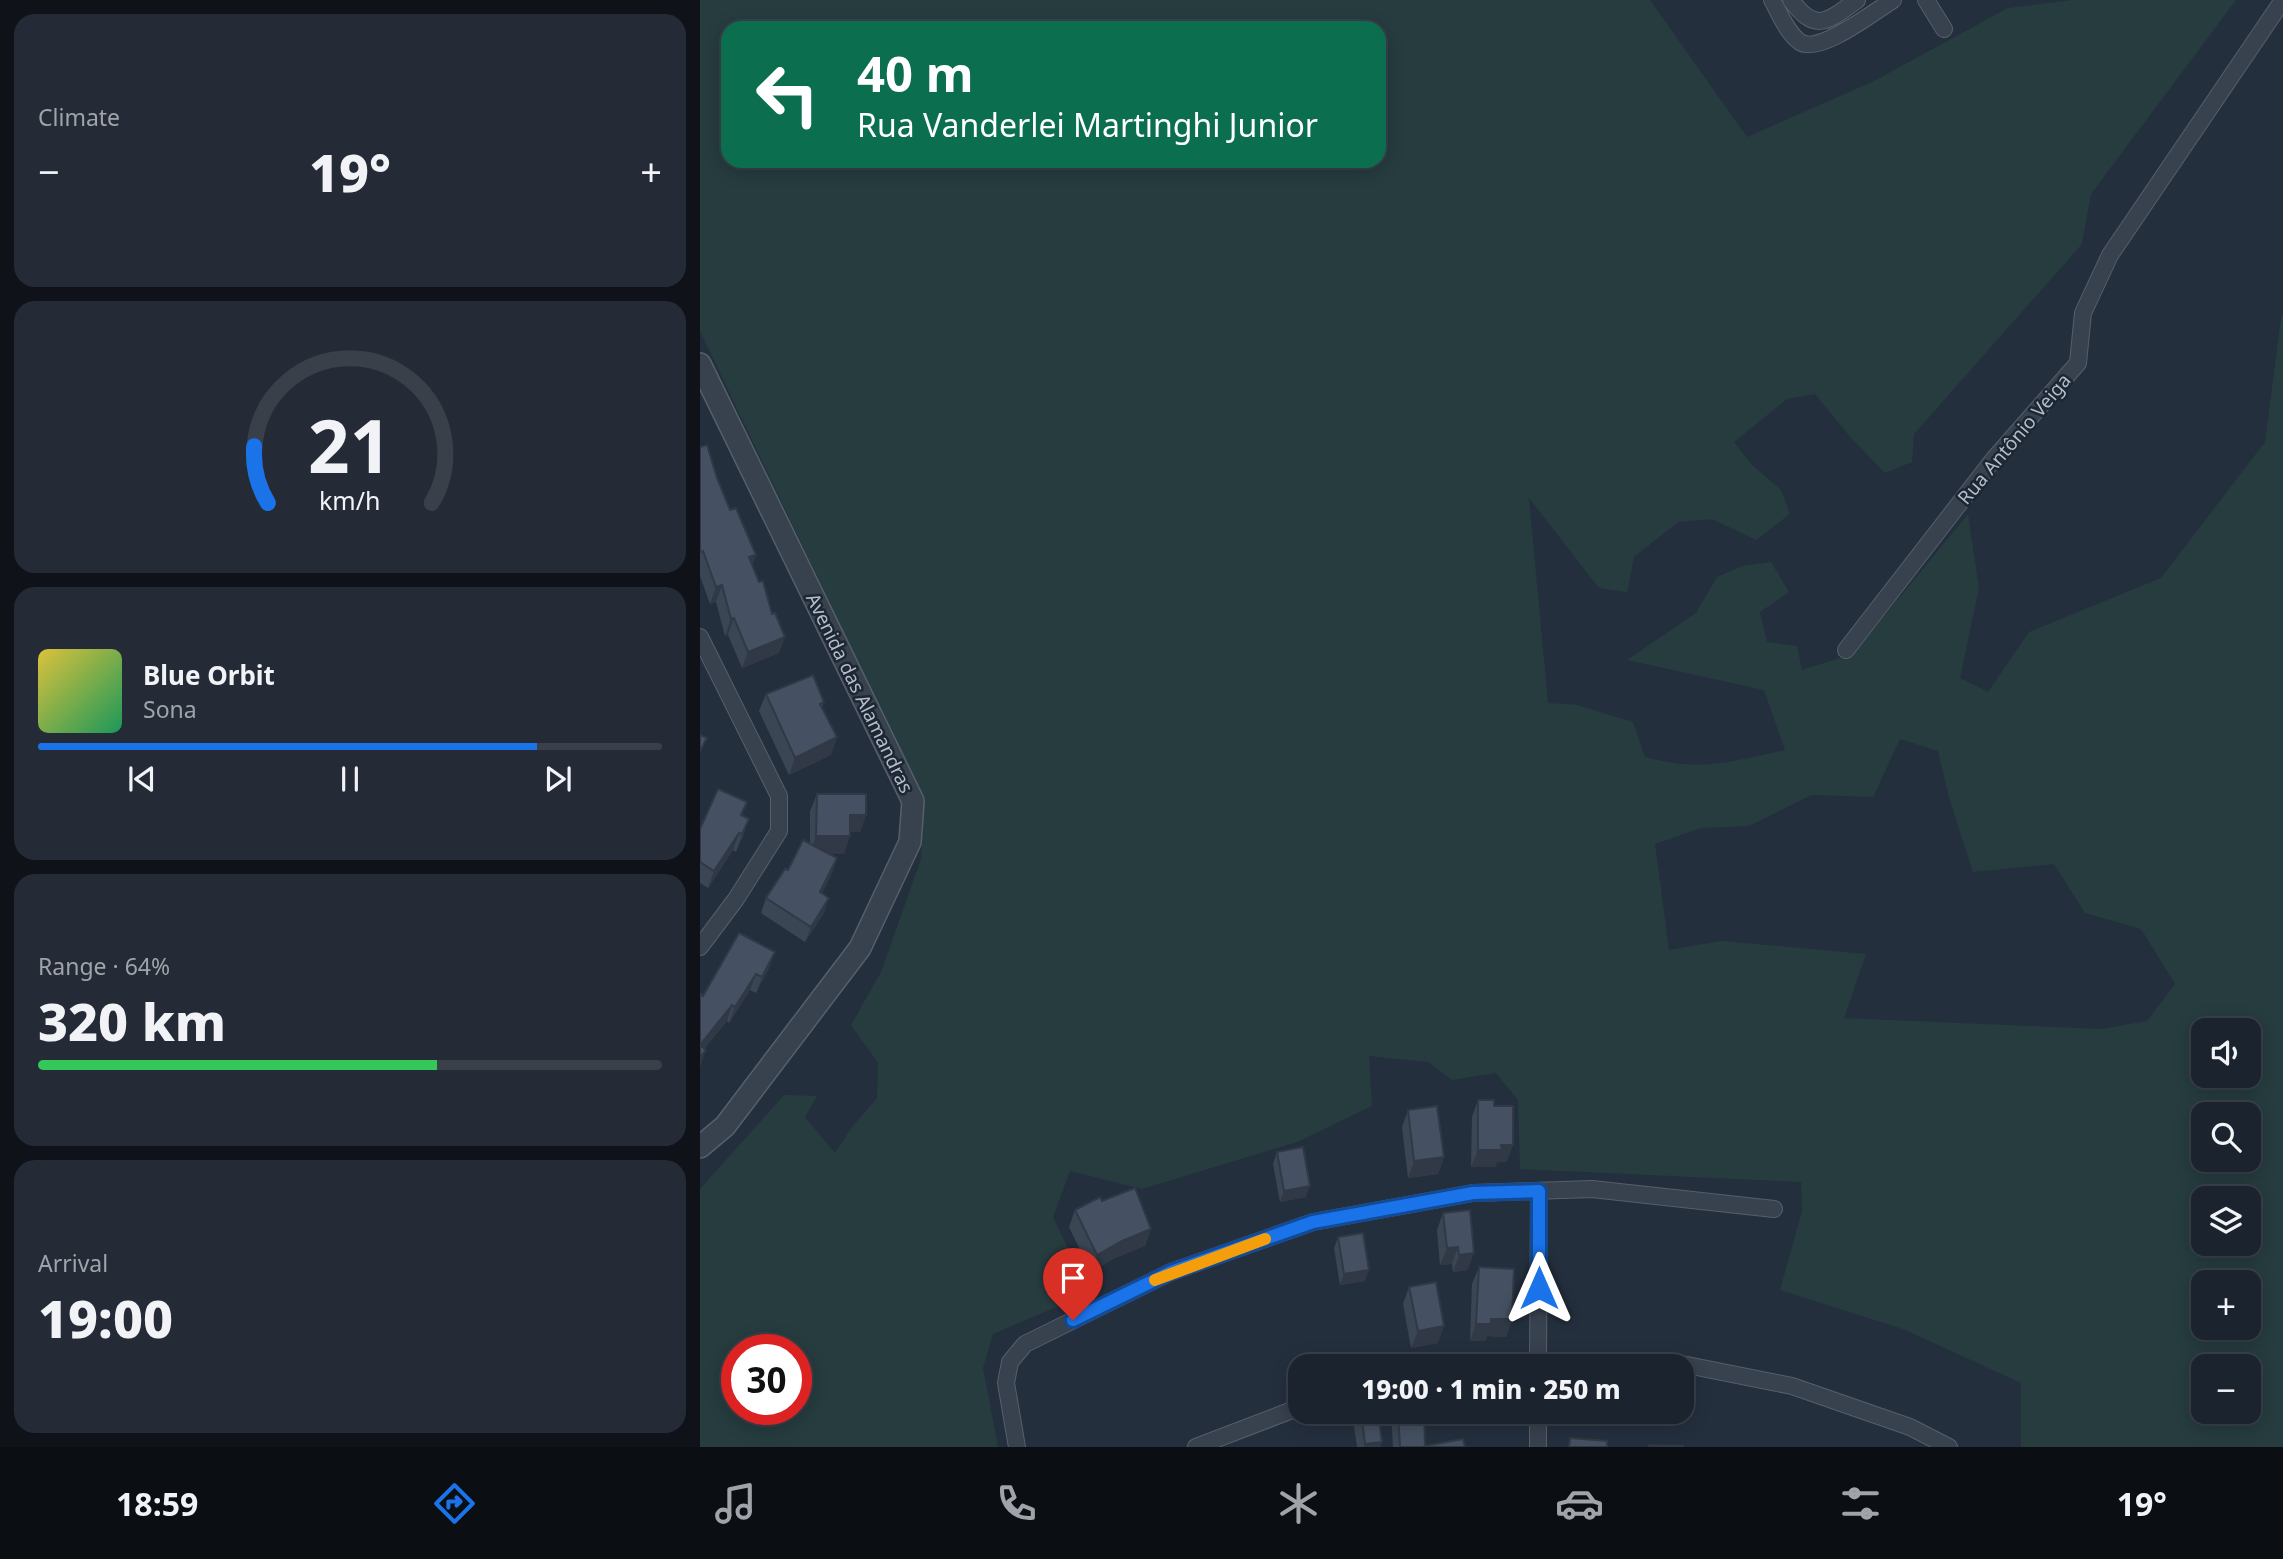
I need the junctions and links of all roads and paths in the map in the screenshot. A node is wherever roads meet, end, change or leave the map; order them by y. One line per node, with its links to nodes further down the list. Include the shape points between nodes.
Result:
1 (1772, 0): 4 (street, via 1794,36 1809,45 1831,39)
2 (1791, 0): 3 (street, via 1804,16 1820,22)
3 (1857, 0)
4 (1893, 0)
5 (1926, 0): 7 (street)
6 (2283, 0): 10 (street, Rua Antônio Veiga, via 2110,255 2082,313 2078,363 1993,460)
7 (1944, 29)
8 (700, 364): 12 (street, Avenida das Alamandras, via 913,801 910,842 860,948 725,1126)
9 (700, 638): 11 (street, via 779,796 779,831)
10 (1846, 650)
11 (700, 947)
12 (700, 1147)
13 (1539, 1191): 14 (street, via 1592,1189); 15 (street); 19 (street, via 1473,1193 1313,1222 1171,1272 1025,1344 1010,1362 1006,1383)
14 (1774, 1209)
15 (1538, 1354)
16 (1694, 1366): 22 (street, via 1792,1386 1910,1427)
17 (1288, 1412): 20 (street)
18 (1538, 1424): 21 (street)
19 (1017, 1447)
20 (1196, 1447)
21 (1538, 1447)
22 (1949, 1447)

